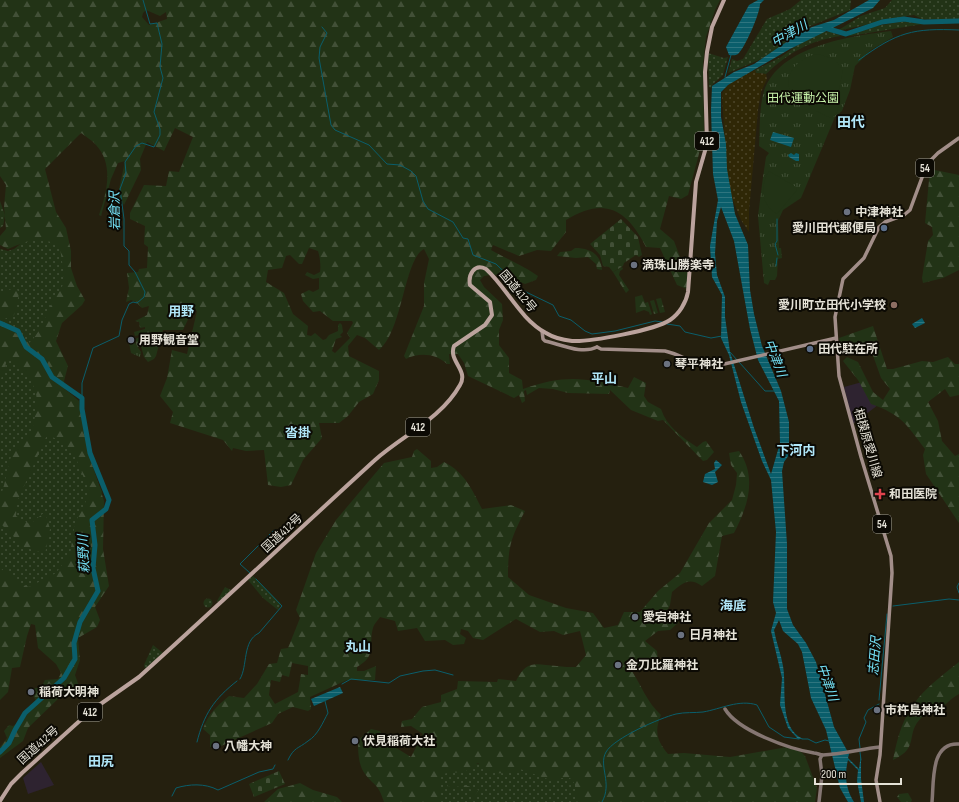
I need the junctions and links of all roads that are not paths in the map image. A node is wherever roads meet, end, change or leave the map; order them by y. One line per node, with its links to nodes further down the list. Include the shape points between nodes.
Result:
1 (724, 0): 5 (highway, 国道412号 / 412, via 712,27 707,52 707,144 696,182 688,292 672,319 651,327)
2 (959, 138): 4 (main road, 54, via 927,164 910,210 879,227 864,258 843,278 835,317)
3 (542, 331): 5 (highway, 国道412号 / 412, via 564,340); 6 (main road, via 545,341 577,349); 11 (highway, 国道412号 / 412, via 530,321 488,270 482,267 473,270 470,285 490,302 492,315 485,325 454,346 453,356 463,379 445,406 386,450 139,677 75,725 22,773)
4 (836, 338): 6 (main road, via 720,365 698,365 673,352 601,349); 9 (main road, 相模原愛川線 / 54, via 839,376 891,556 892,573)
5 (595, 339): 6 (main road)
6 (597, 346)
7 (725, 709): 10 (street, via 737,723 786,746)
8 (959, 744): 14 (street, via 948,745 938,755)
9 (879, 747): 10 (street); 13 (main road, 相模原愛川線 / 54, via 876,780)
10 (823, 755): 12 (street, via 820,759 822,775)
11 (1, 798)
12 (819, 802)
13 (880, 802)
14 (932, 802)

